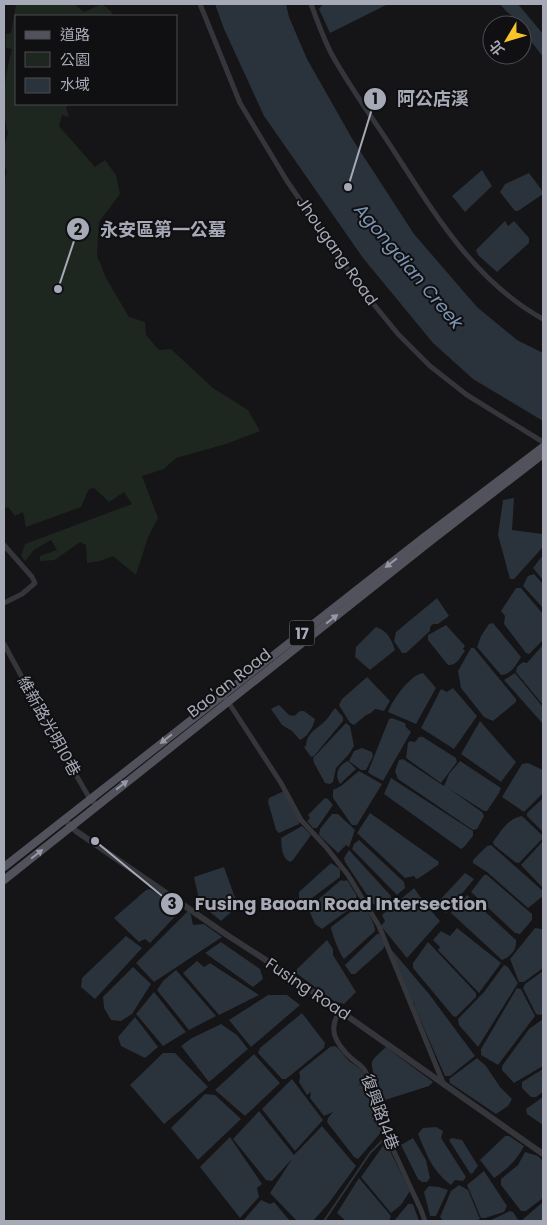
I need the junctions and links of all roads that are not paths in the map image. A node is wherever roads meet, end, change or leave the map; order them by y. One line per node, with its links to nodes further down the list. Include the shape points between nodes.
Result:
1 (200, 4): 4 (street, Jhougang Road, via 240,103 287,181 362,290 398,334 430,366)
2 (311, 4): 3 (street, via 331,52 445,229 492,282)
3 (543, 320)
4 (543, 448): 8 (main road, Bao'an Road / 17, via 423,538)
5 (4, 545): 6 (street, via 35,583)
6 (4, 603)
7 (4, 644): 9 (street, 維新路光明10巷)
8 (226, 697): 9 (main road, Bao'an Road / 17, one-way to 9); 10 (main road, Bao'an Road / 17, one-way to 8); 16 (street, via 301,820 348,875 379,926)
9 (90, 799): 10 (street, 維新路光明10巷); 11 (main road, Bao'an Road / 17)
10 (97, 806): 12 (main road, Bao'an Road / 17)
11 (64, 819): 12 (street, Fusing Road); 13 (main road, Bao'an Road / 17)
12 (71, 827): 14 (main road, Bao'an Road / 17, one-way to 12); 15 (street, Fusing Road)
13 (4, 867)
14 (4, 880)
15 (340, 1012): 16 (street, Fusing Road); 18 (street, 復興路14巷, via 334,1025 335,1038 365,1069 383,1126 392,1138 391,1145)
16 (445, 1085): 17 (street, Fusing Road)
17 (543, 1154)
18 (425, 1221)

